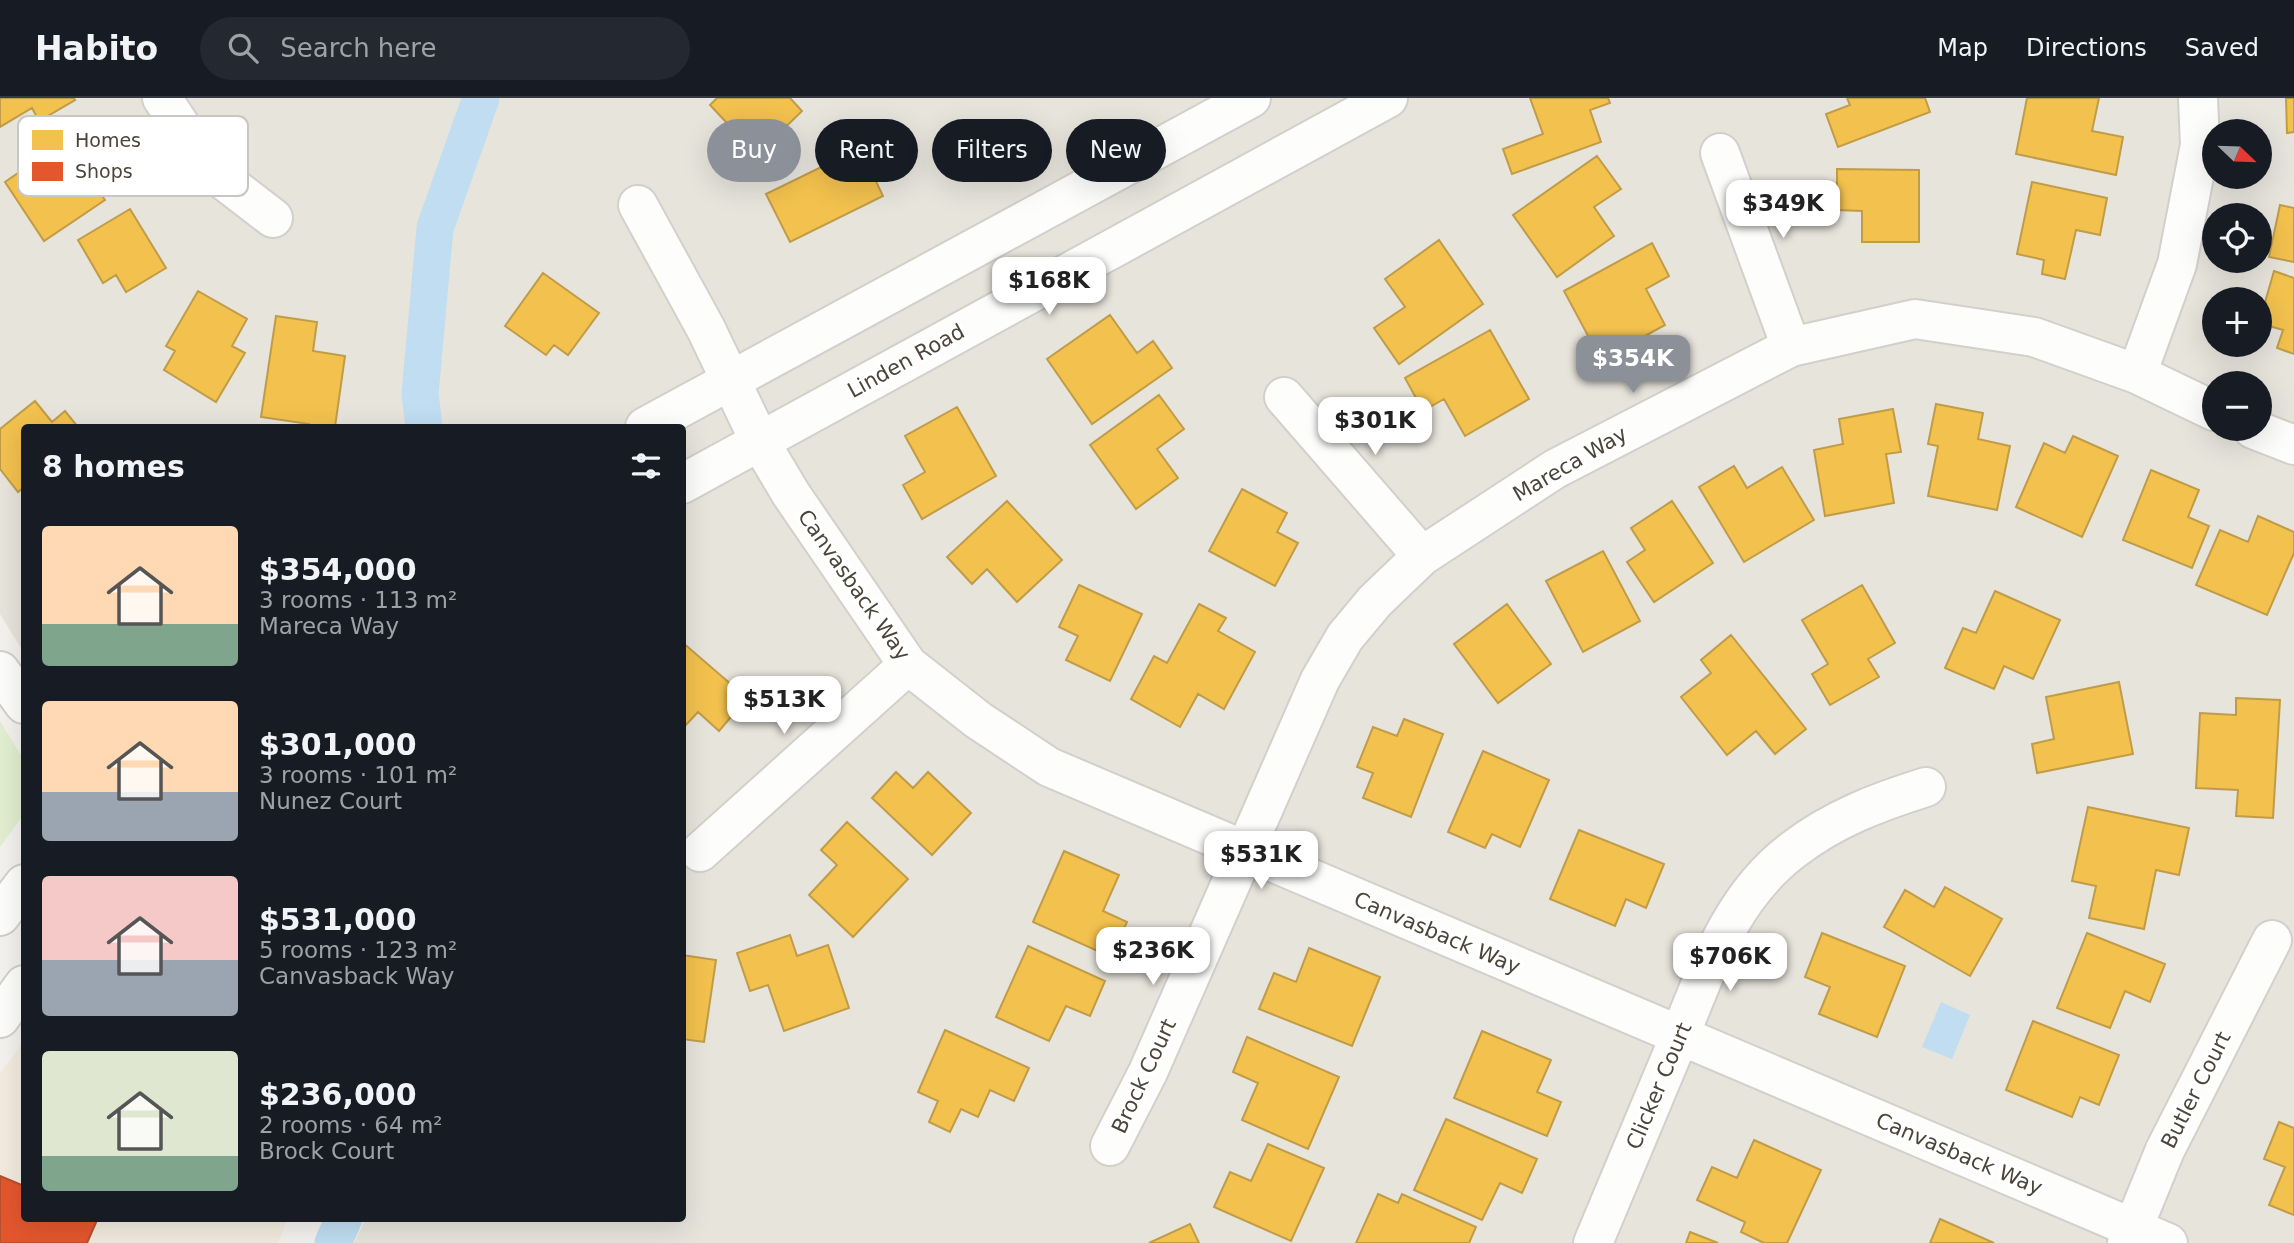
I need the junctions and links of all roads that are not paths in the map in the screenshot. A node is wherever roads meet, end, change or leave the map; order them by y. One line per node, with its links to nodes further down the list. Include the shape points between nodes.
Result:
1 (162, 98): 5 (street)
2 (1251, 98): 12 (street)
3 (1388, 98): 17 (street, Linden Road)
4 (2198, 98): 11 (street, via 2200,145 2177,264)
5 (174, 116)
6 (1720, 153): 10 (street)
7 (244, 196): 9 (street)
8 (638, 205): 12 (street, Canvasback Way)
9 (272, 218)
10 (1791, 347): 11 (street, Mareca Way, via 1915,319 2034,338); 20 (street, Mareca Way, via 1555,468)
11 (2137, 374): 14 (street, Mareca Way)
12 (730, 379): 15 (street); 17 (street, Canvasback Way)
13 (1284, 397): 20 (street)
14 (2202, 405)
15 (650, 424)
16 (2272, 436): 18 (street)
17 (760, 442): 19 (street, Linden Road); 21 (street, Canvasback Way)
18 (2294, 445)
19 (686, 482)
20 (1422, 556): 25 (street, Mareca Way, via 1345,637 1320,680)
21 (908, 665): 25 (street, Canvasback Way, via 978,720 1049,767); 26 (street)
22 (0, 671): 23 (street)
23 (21, 700)
24 (1926, 788): 32 (street, Clicker Court, via 1867,805 1837,821 1792,850 1761,880 1719,940)
25 (1244, 851): 32 (street, Canvasback Way); 33 (street, Brock Court, via 1148,1072)
26 (700, 852)
27 (21, 888): 28 (street)
28 (0, 916)
29 (2272, 940): 34 (street, Butler Court, via 2165,1150)
30 (21, 989): 31 (street)
31 (0, 1018)
32 (1681, 1035): 34 (street, Canvasback Way); 35 (street, Clicker Court)
33 (1110, 1146)
34 (2131, 1236): 36 (street, Canvasback Way)
35 (1593, 1243)
36 (2168, 1243)

